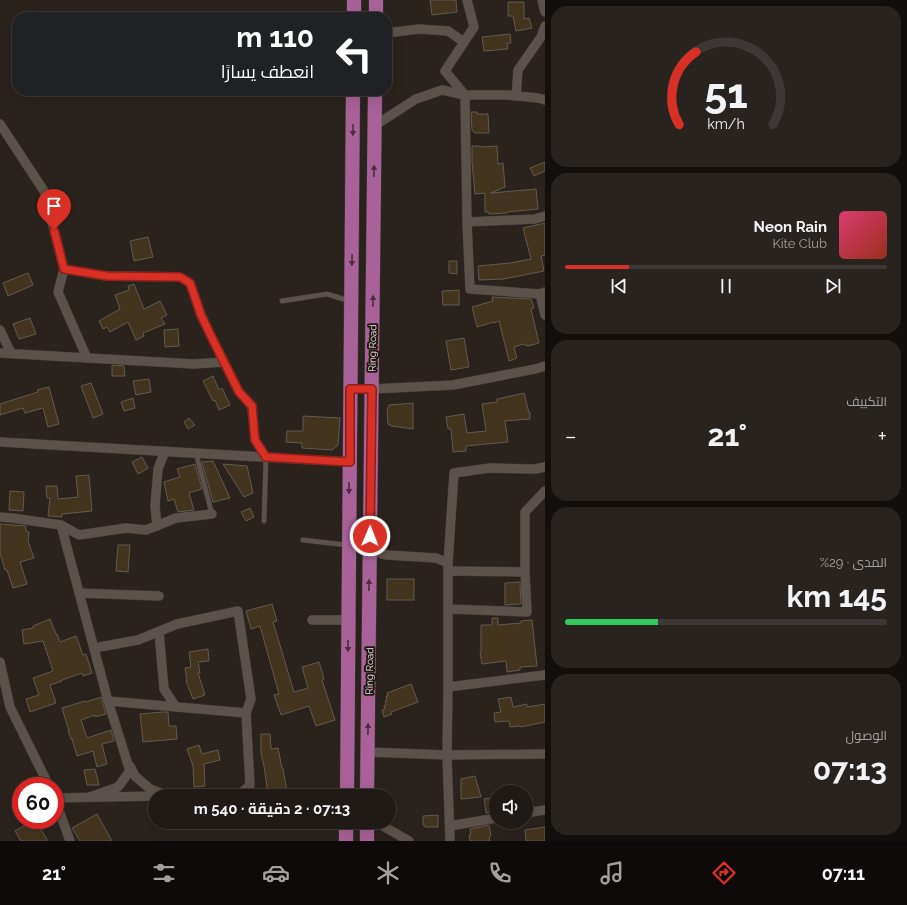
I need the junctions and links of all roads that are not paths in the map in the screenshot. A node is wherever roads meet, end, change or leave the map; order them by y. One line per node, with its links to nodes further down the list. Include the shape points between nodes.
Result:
1 (354, 0): 5 (main road)
2 (376, 0): 6 (main road)
3 (467, 0): 10 (street, via 474,26)
4 (542, 0): 7 (street)
5 (354, 12)
6 (376, 12)
7 (545, 12)
8 (545, 26): 14 (street, via 541,37 518,70)
9 (392, 32): 10 (street, via 419,29 448,32)
10 (464, 42): 11 (street, via 444,72)
11 (465, 95): 14 (street); 17 (street, via 442,90 416,99); 19 (street)
12 (353, 96): 23 (main road, Ring Road, one-way to 23)
13 (375, 96): 17 (main road, Ring Road)
14 (516, 96): 15 (street)
15 (545, 100)
16 (0, 124): 20 (street, via 44,191)
17 (374, 126): 32 (main road, Ring Road, one-way to 17)
18 (545, 216): 19 (street, via 535,220)
19 (467, 222): 21 (street, via 470,288)
20 (64, 269): 28 (street, via 58,292); 29 (street, via 107,276 180,277 190,283 201,315)
21 (543, 293): 24 (street)
22 (282, 301): 23 (lane, via 327,294)
23 (351, 301): 31 (main road, Ring Road)
24 (545, 315)
25 (0, 330): 27 (street)
26 (0, 353): 27 (street)
27 (11, 353): 28 (street)
28 (87, 358): 29 (street, via 194,364)
29 (224, 362): 36 (street, via 239,392 252,406 255,440)
30 (545, 366): 32 (street, via 453,385)
31 (350, 389): 32 (street); 37 (main road, Ring Road)
32 (372, 389): 47 (main road, Ring Road)
33 (0, 442): 34 (street)
34 (165, 451): 35 (street); 44 (street, via 158,469 155,506)
35 (196, 453): 36 (street); 40 (lane)
36 (266, 457): 37 (street); 42 (lane)
37 (350, 462): 46 (main road, Ring Road, one-way to 46)
38 (545, 467): 48 (street, via 490,468 454,473)
39 (545, 491): 49 (street, via 525,512)
40 (212, 514): 44 (street, via 176,518)
41 (0, 517): 43 (street)
42 (264, 521)
43 (61, 525): 44 (street, via 80,535 126,528 146,530); 50 (street)
44 (157, 526)
45 (303, 540): 46 (lane)
46 (349, 546): 54 (main road, Ring Road)
47 (370, 551): 48 (street, via 436,558); 53 (main road, Ring Road, one-way to 47)
48 (448, 567): 49 (street); 52 (street)
49 (525, 572): 52 (street, via 527,612)
50 (79, 593): 51 (street); 57 (street)
51 (159, 596)
52 (448, 609): 60 (street)
53 (369, 614): 54 (main road); 64 (main road, Ring Road, one-way to 53)
54 (348, 617): 55 (street); 71 (main road, Ring Road, one-way to 71)
55 (312, 620)
56 (159, 632): 57 (street, via 138,640); 62 (street, via 164,689); 63 (street, via 177,624 238,611 251,699)
57 (94, 648): 61 (street)
58 (0, 662): 68 (street, via 10,707)
59 (545, 675): 60 (street)
60 (448, 687): 66 (street)
61 (108, 701): 62 (street); 67 (street)
62 (176, 707): 63 (street)
63 (246, 713): 70 (street, via 250,785)
64 (368, 752): 66 (street); 72 (main road, Ring Road)
65 (545, 754): 66 (street)
66 (447, 755): 80 (street)
67 (127, 761): 69 (street, via 135,776); 74 (street, via 130,771 118,787)
68 (45, 777)
69 (150, 789)
70 (246, 789)
71 (346, 789)
72 (367, 789)
73 (148, 796): 74 (street)
74 (90, 797): 75 (street)
75 (64, 798)
76 (545, 810): 77 (street)
77 (533, 812)
78 (489, 819): 80 (street)
79 (64, 824): 84 (street)
80 (450, 826): 88 (street)
81 (346, 829): 85 (main road)
82 (367, 829): 86 (main road)
83 (388, 829): 87 (street)
84 (70, 841)
85 (346, 841)
86 (367, 841)
87 (409, 841)
88 (450, 841)

